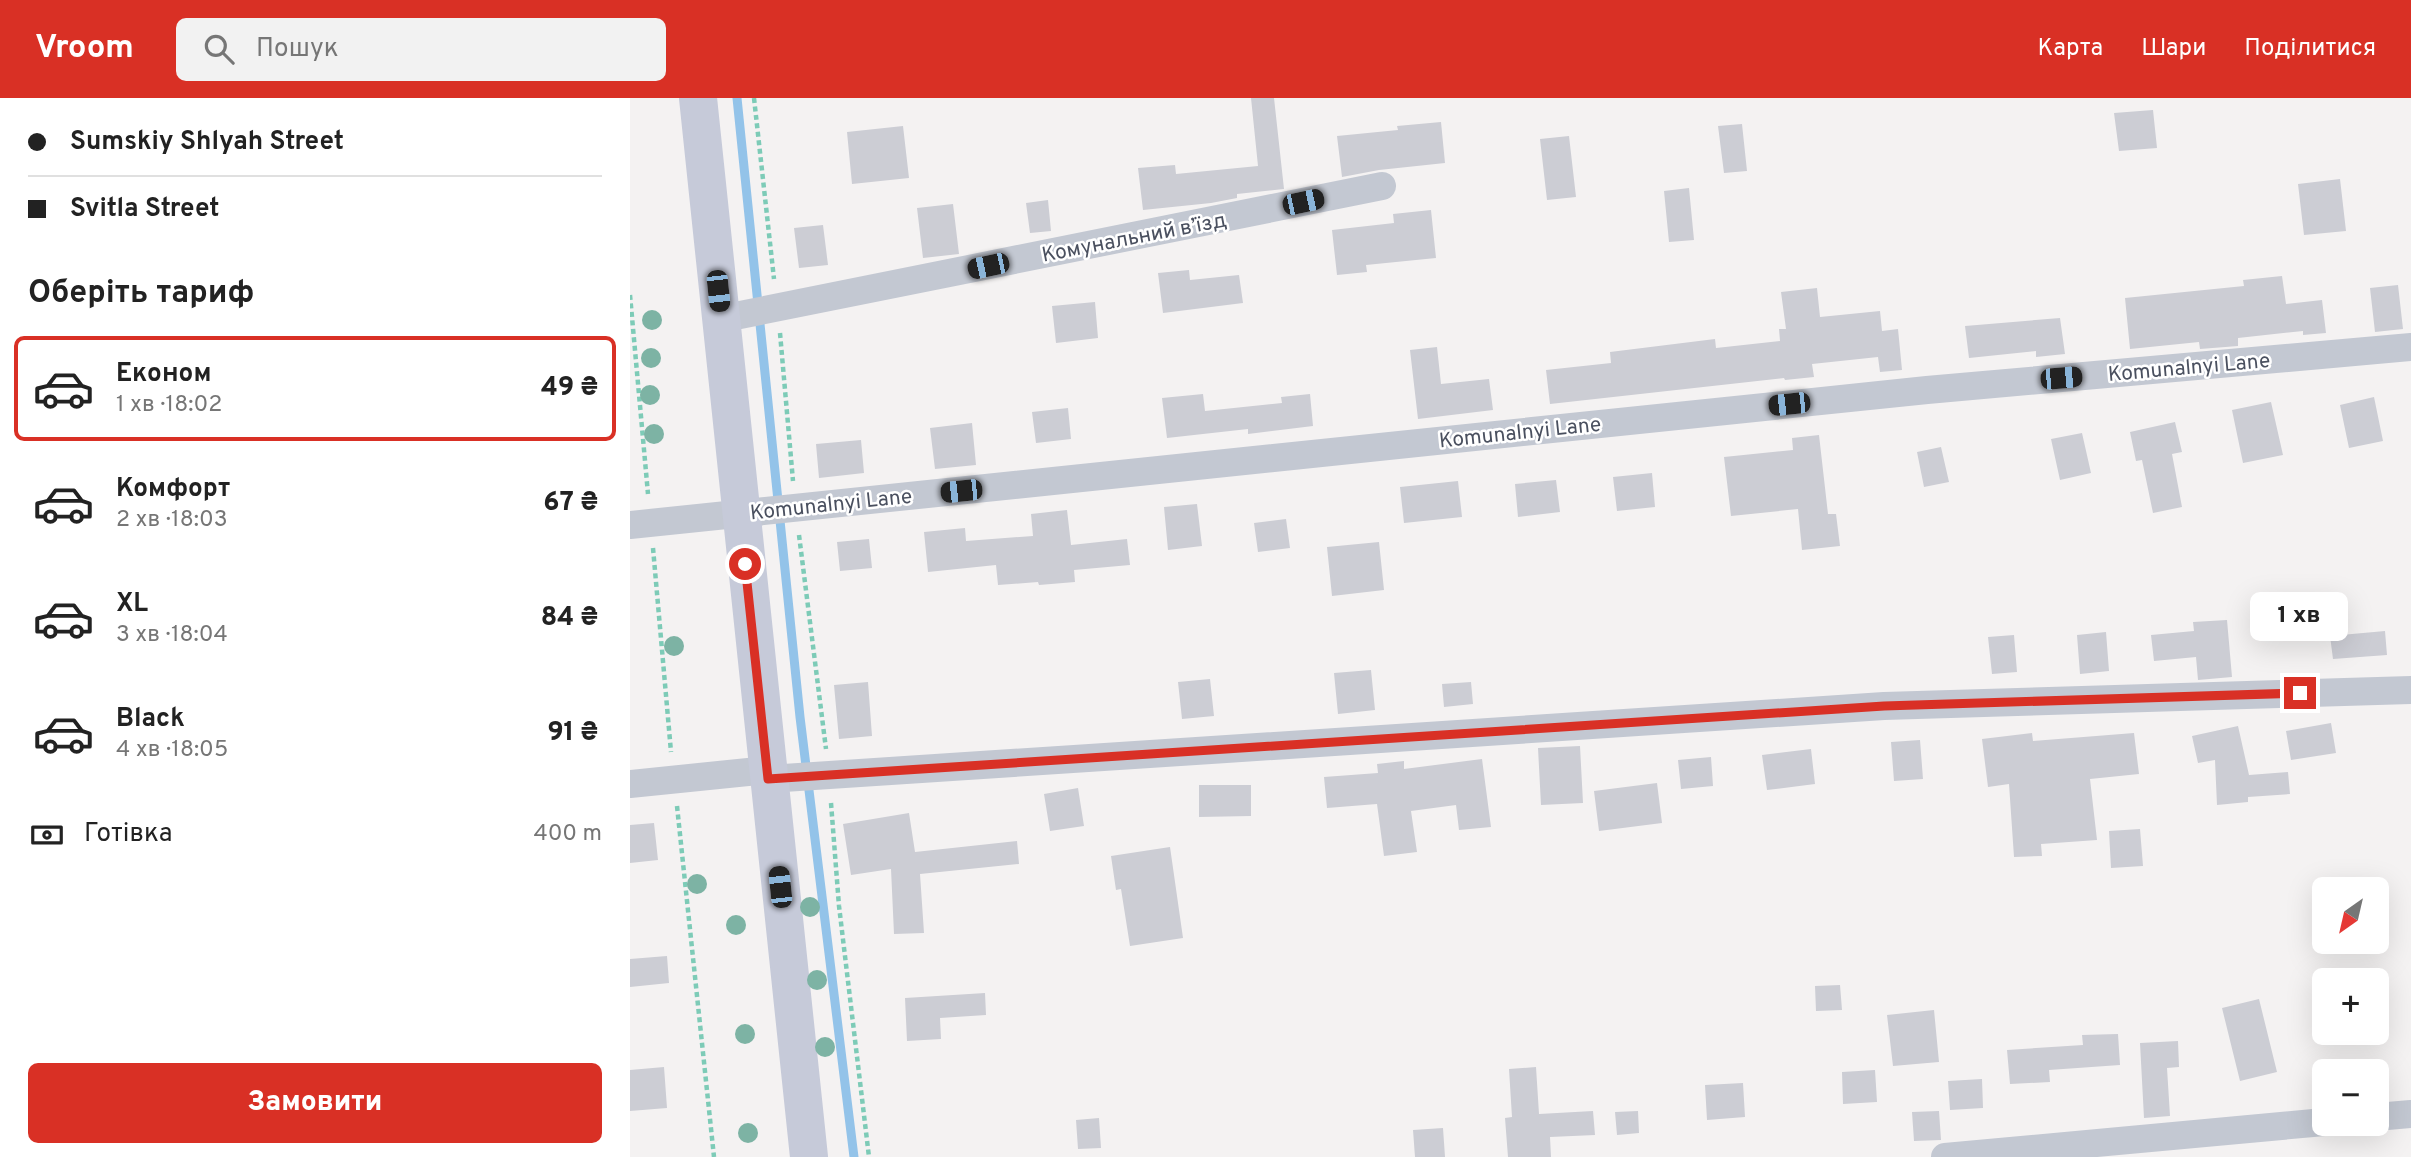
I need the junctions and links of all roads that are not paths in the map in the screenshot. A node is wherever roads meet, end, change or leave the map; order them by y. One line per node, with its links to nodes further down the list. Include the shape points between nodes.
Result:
1 (698, 98): 3 (main road)
2 (1382, 186): 3 (street, Комунальний в’їзд)
3 (720, 319): 5 (main road)
4 (2411, 347): 5 (street, Komunalnyi Lane, via 1927,390)
5 (740, 513): 6 (street, Komunalnyi Lane); 8 (main road)
6 (640, 525)
7 (2411, 690): 8 (street, via 1884,706 829,774)
8 (768, 774): 9 (street); 13 (main road)
9 (630, 784)
10 (2411, 1114): 11 (street)
11 (2389, 1116)
12 (2312, 1123): 14 (street)
13 (809, 1157)
14 (1945, 1157)

